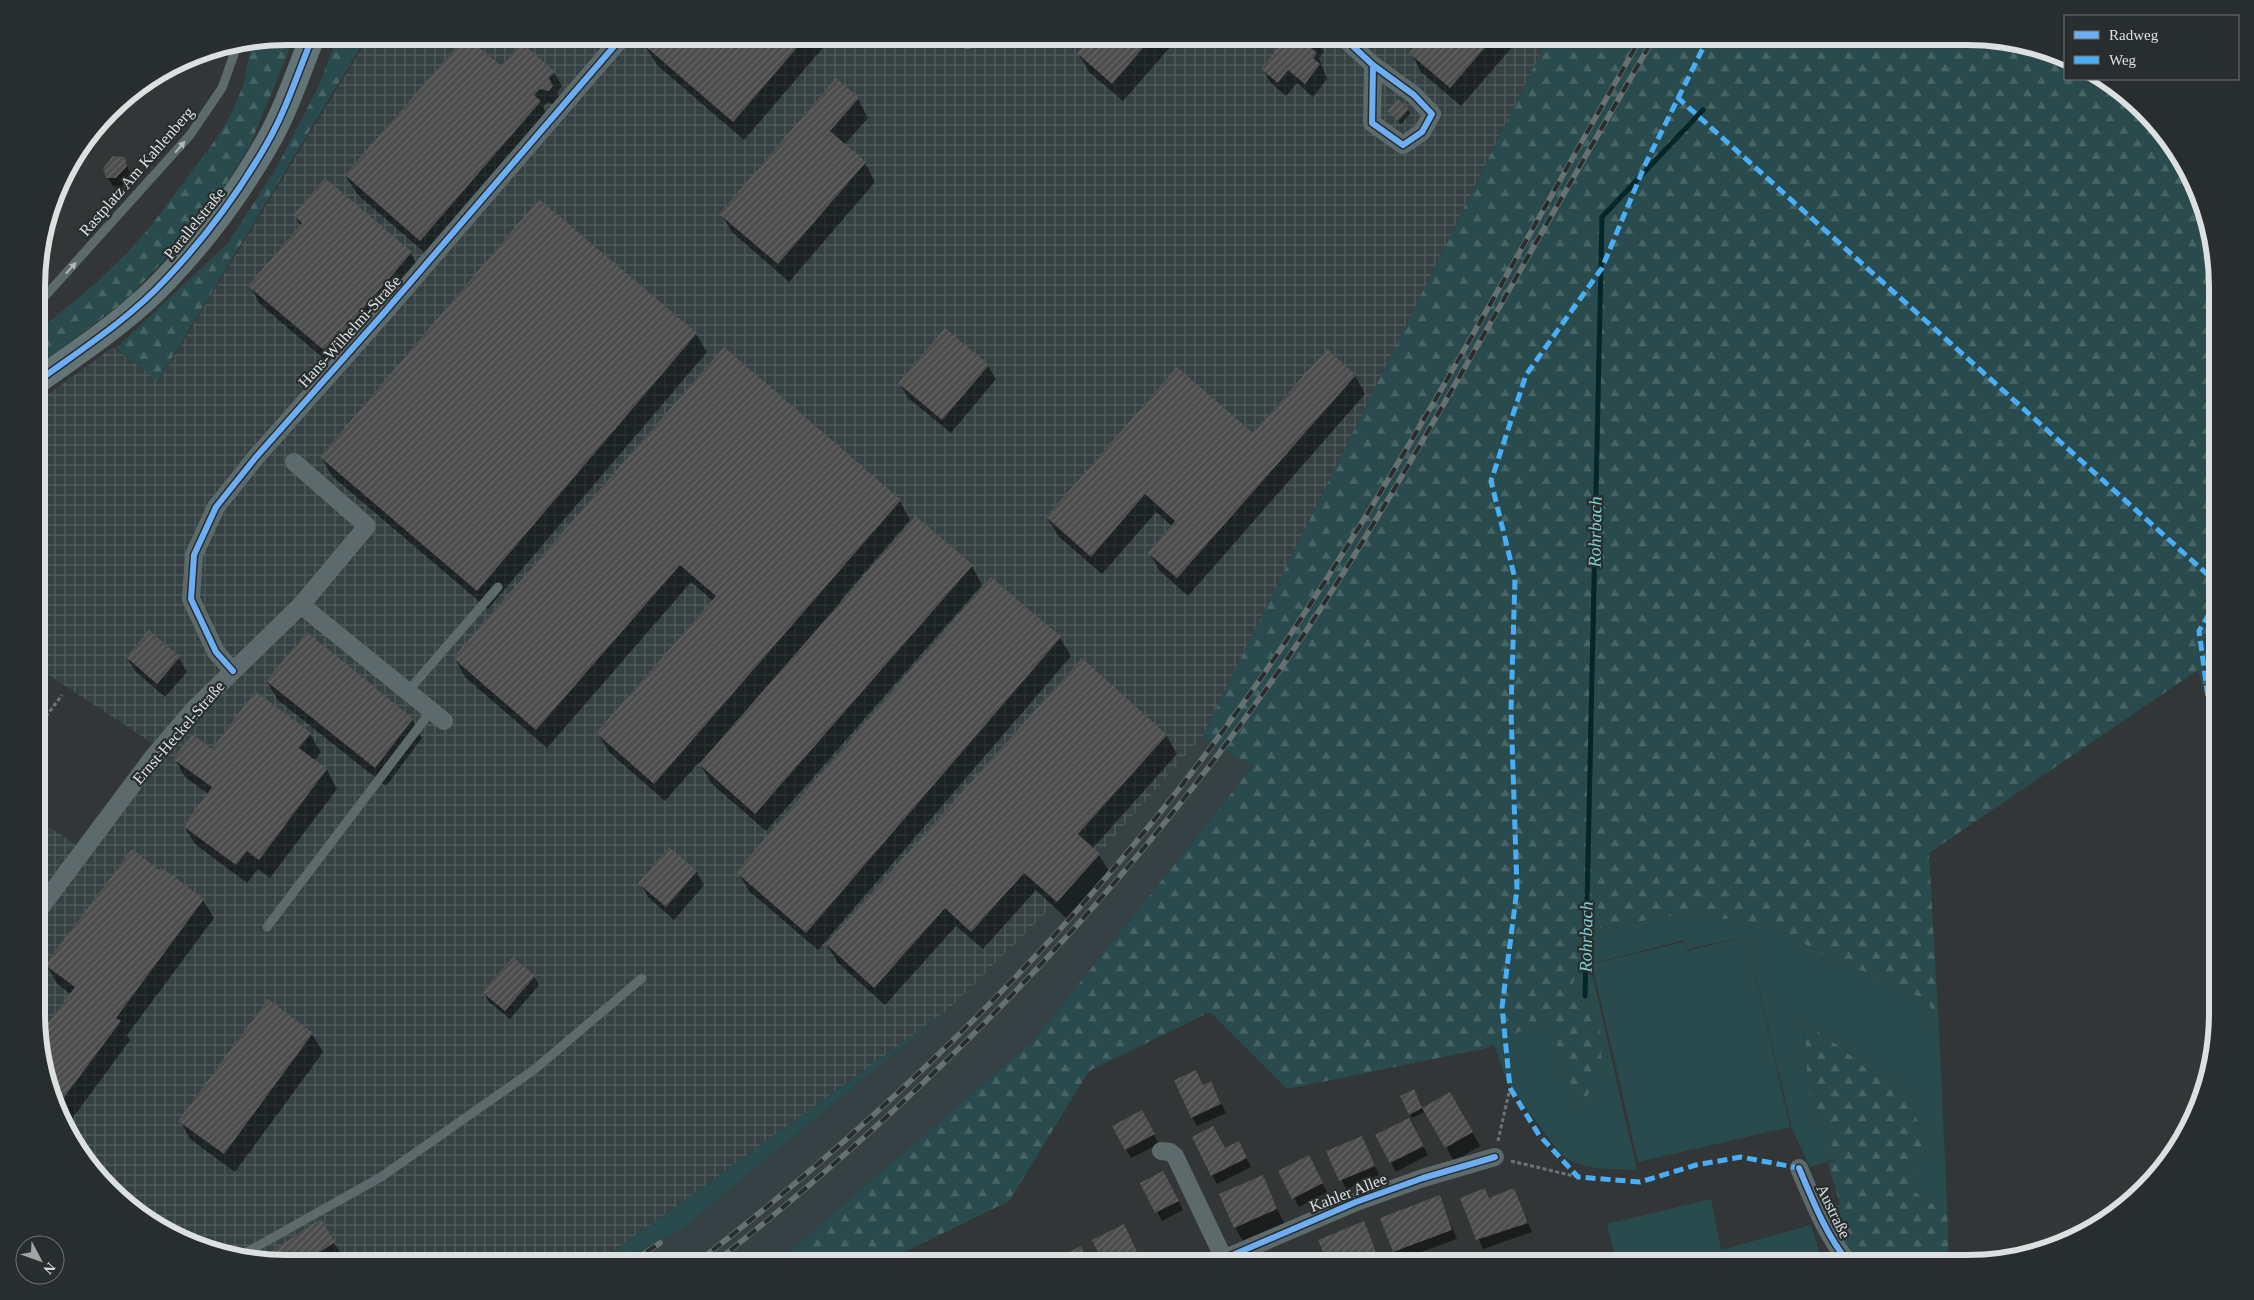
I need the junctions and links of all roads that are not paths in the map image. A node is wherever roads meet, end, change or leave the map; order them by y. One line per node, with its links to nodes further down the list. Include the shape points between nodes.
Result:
1 (309, 45): 7 (street, Parallelstraße, via 267,143 204,234 166,280 121,320)
2 (615, 45): 11 (street, Hans-Wilhelmi-Straße, via 216,506 194,555 191,599 216,652)
3 (1352, 45): 5 (street)
4 (235, 51): 6 (lane, Rastplatz Am Kahlenberg, one-way to 4, via 190,135 222,88)
5 (1373, 65)
6 (45, 296)
7 (45, 376)
8 (294, 462): 10 (street, Ernst-Heckel-Straße, via 367,526)
9 (498, 587): 12 (lane)
10 (301, 605): 11 (street, Ernst-Heckel-Straße); 12 (street)
11 (233, 671): 14 (street, Ernst-Heckel-Straße, via 194,709 153,757)
12 (408, 691): 13 (street)
13 (438, 716): 15 (lane)
14 (45, 902)
15 (267, 927)
16 (642, 978): 20 (lane, via 535,1069 381,1177)
17 (1161, 1152): 21 (street, via 1175,1156)
18 (1495, 1157): 22 (street, Kahler Allee, via 1356,1202)
19 (1799, 1168): 23 (street, Austraße, via 1819,1214)
20 (248, 1252)
21 (1219, 1255)
22 (1238, 1255)
23 (1842, 1255)

